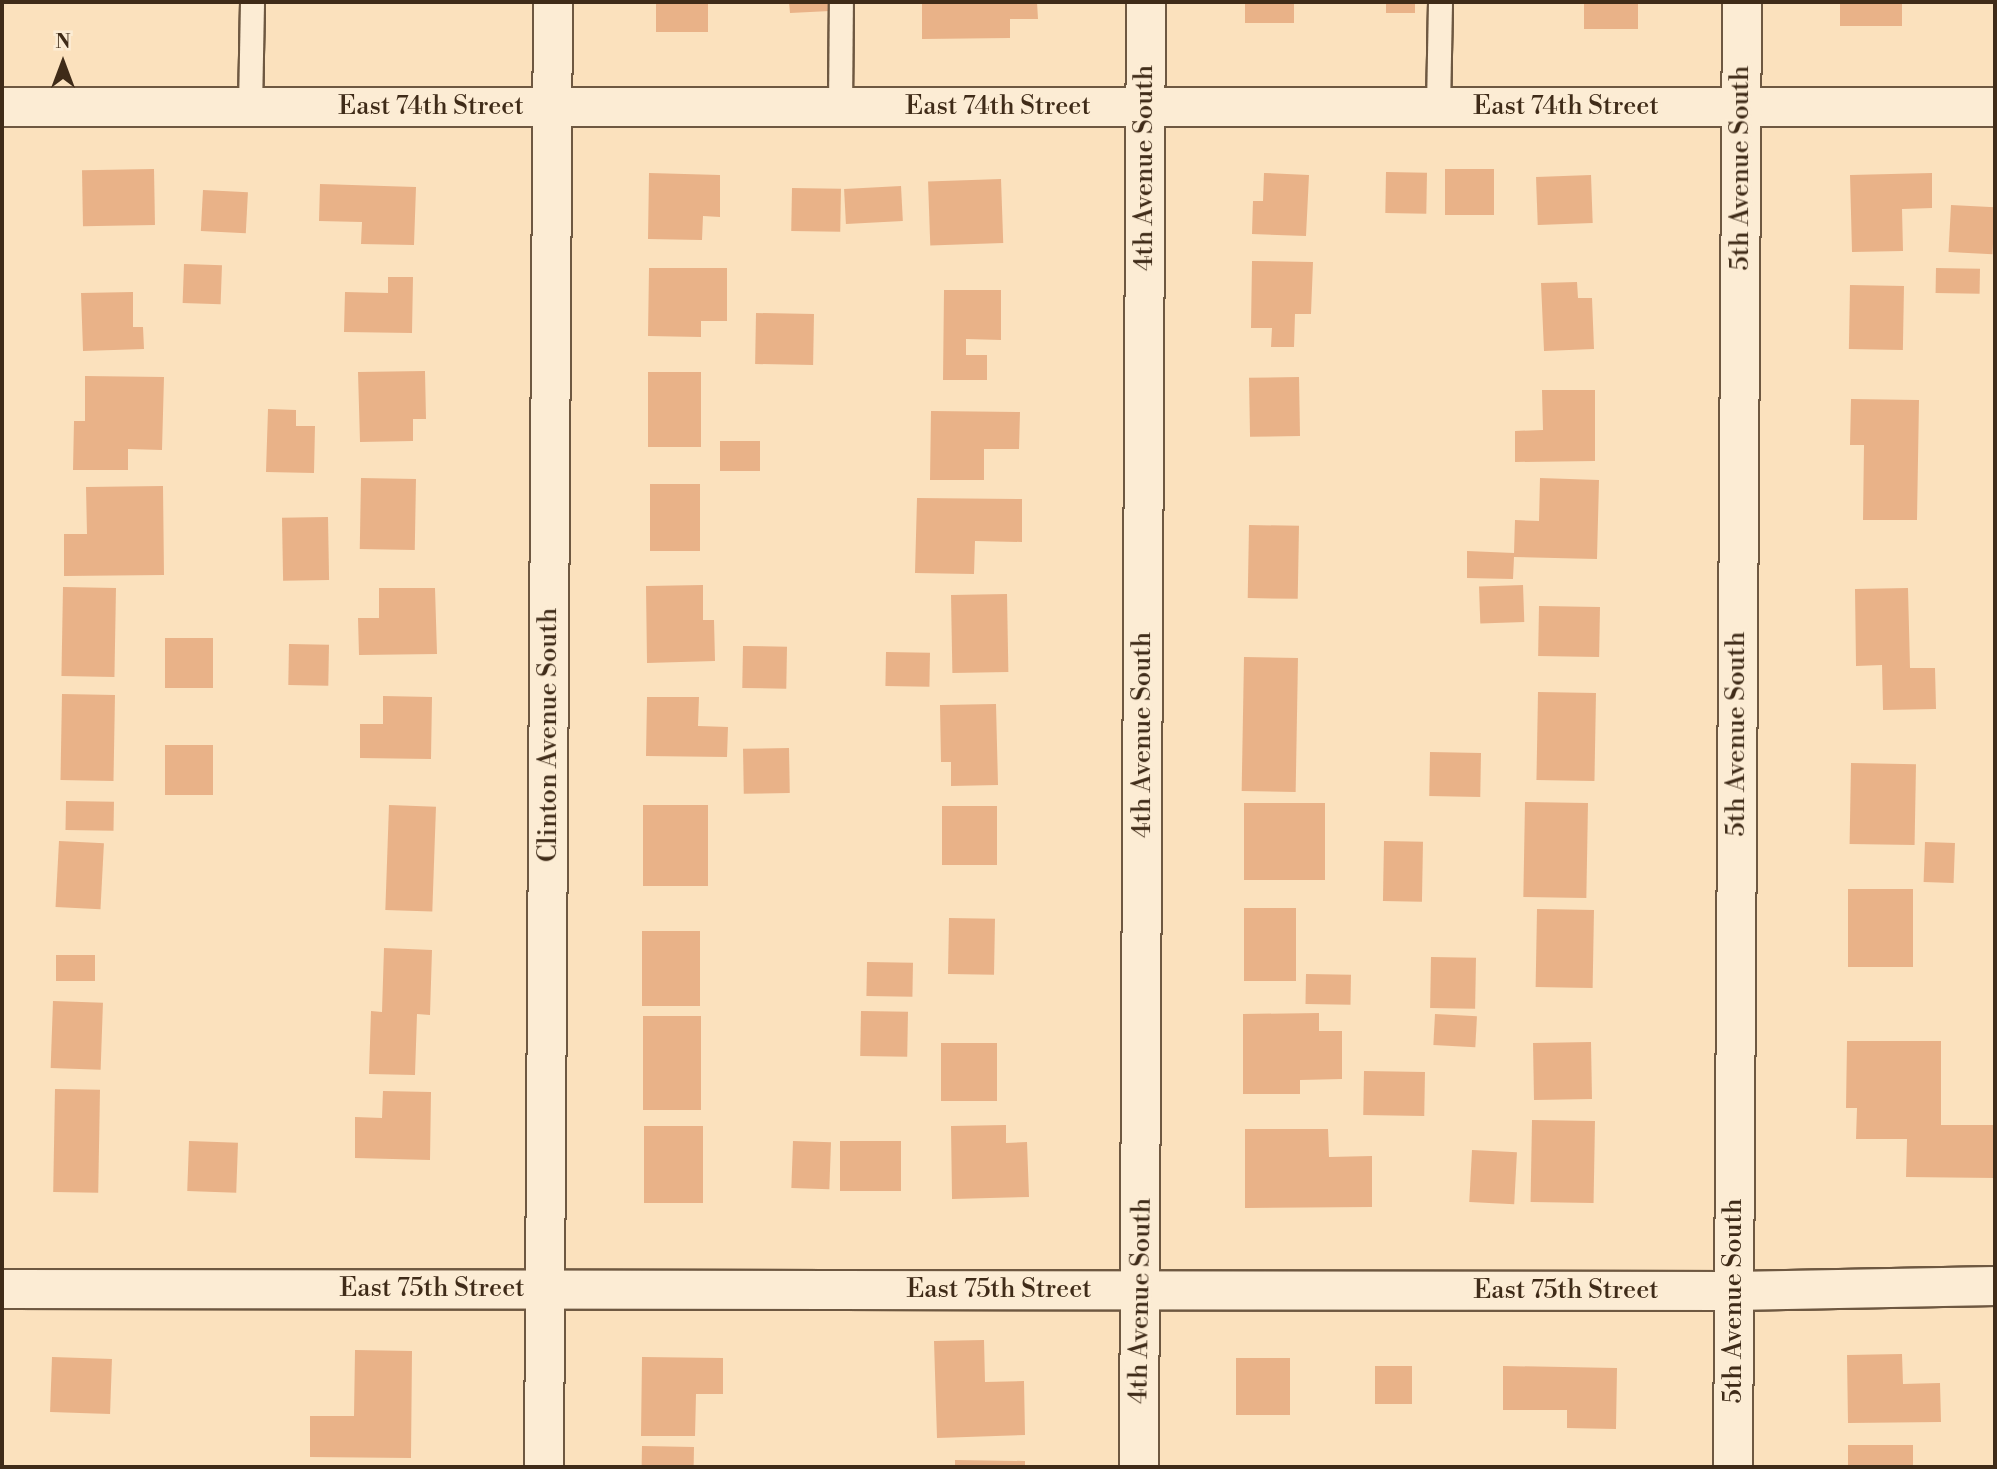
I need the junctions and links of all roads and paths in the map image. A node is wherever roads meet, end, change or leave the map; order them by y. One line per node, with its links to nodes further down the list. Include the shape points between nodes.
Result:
1 (252, 2): 8 (lane)
2 (553, 2): 9 (street, Clinton Avenue South)
3 (841, 2): 10 (lane)
4 (1146, 2): 11 (street, 4th Avenue South)
5 (1440, 2): 12 (lane)
6 (1742, 2): 13 (street, 5th Avenue South)
7 (2, 107): 8 (street, East 74th Street)
8 (250, 107): 9 (street, East 74th Street)
9 (552, 107): 10 (street, East 74th Street); 17 (street, Clinton Avenue South)
10 (840, 107): 11 (street, East 74th Street)
11 (1145, 107): 12 (street, East 74th Street); 18 (street, 4th Avenue South)
12 (1438, 107): 13 (street, East 74th Street)
13 (1741, 107): 14 (street, East 74th Street); 19 (street, 5th Avenue South)
14 (1995, 107)
15 (1995, 1286): 19 (street, East 75th Street)
16 (2, 1289): 17 (street, East 75th Street)
17 (546, 1289): 18 (street, East 75th Street); 20 (street, Clinton Avenue South)
18 (1141, 1290): 19 (street, East 75th Street); 21 (street, 4th Avenue South)
19 (1734, 1291): 22 (street, 5th Avenue South)
20 (544, 1467)
21 (1139, 1467)
22 (1733, 1467)

